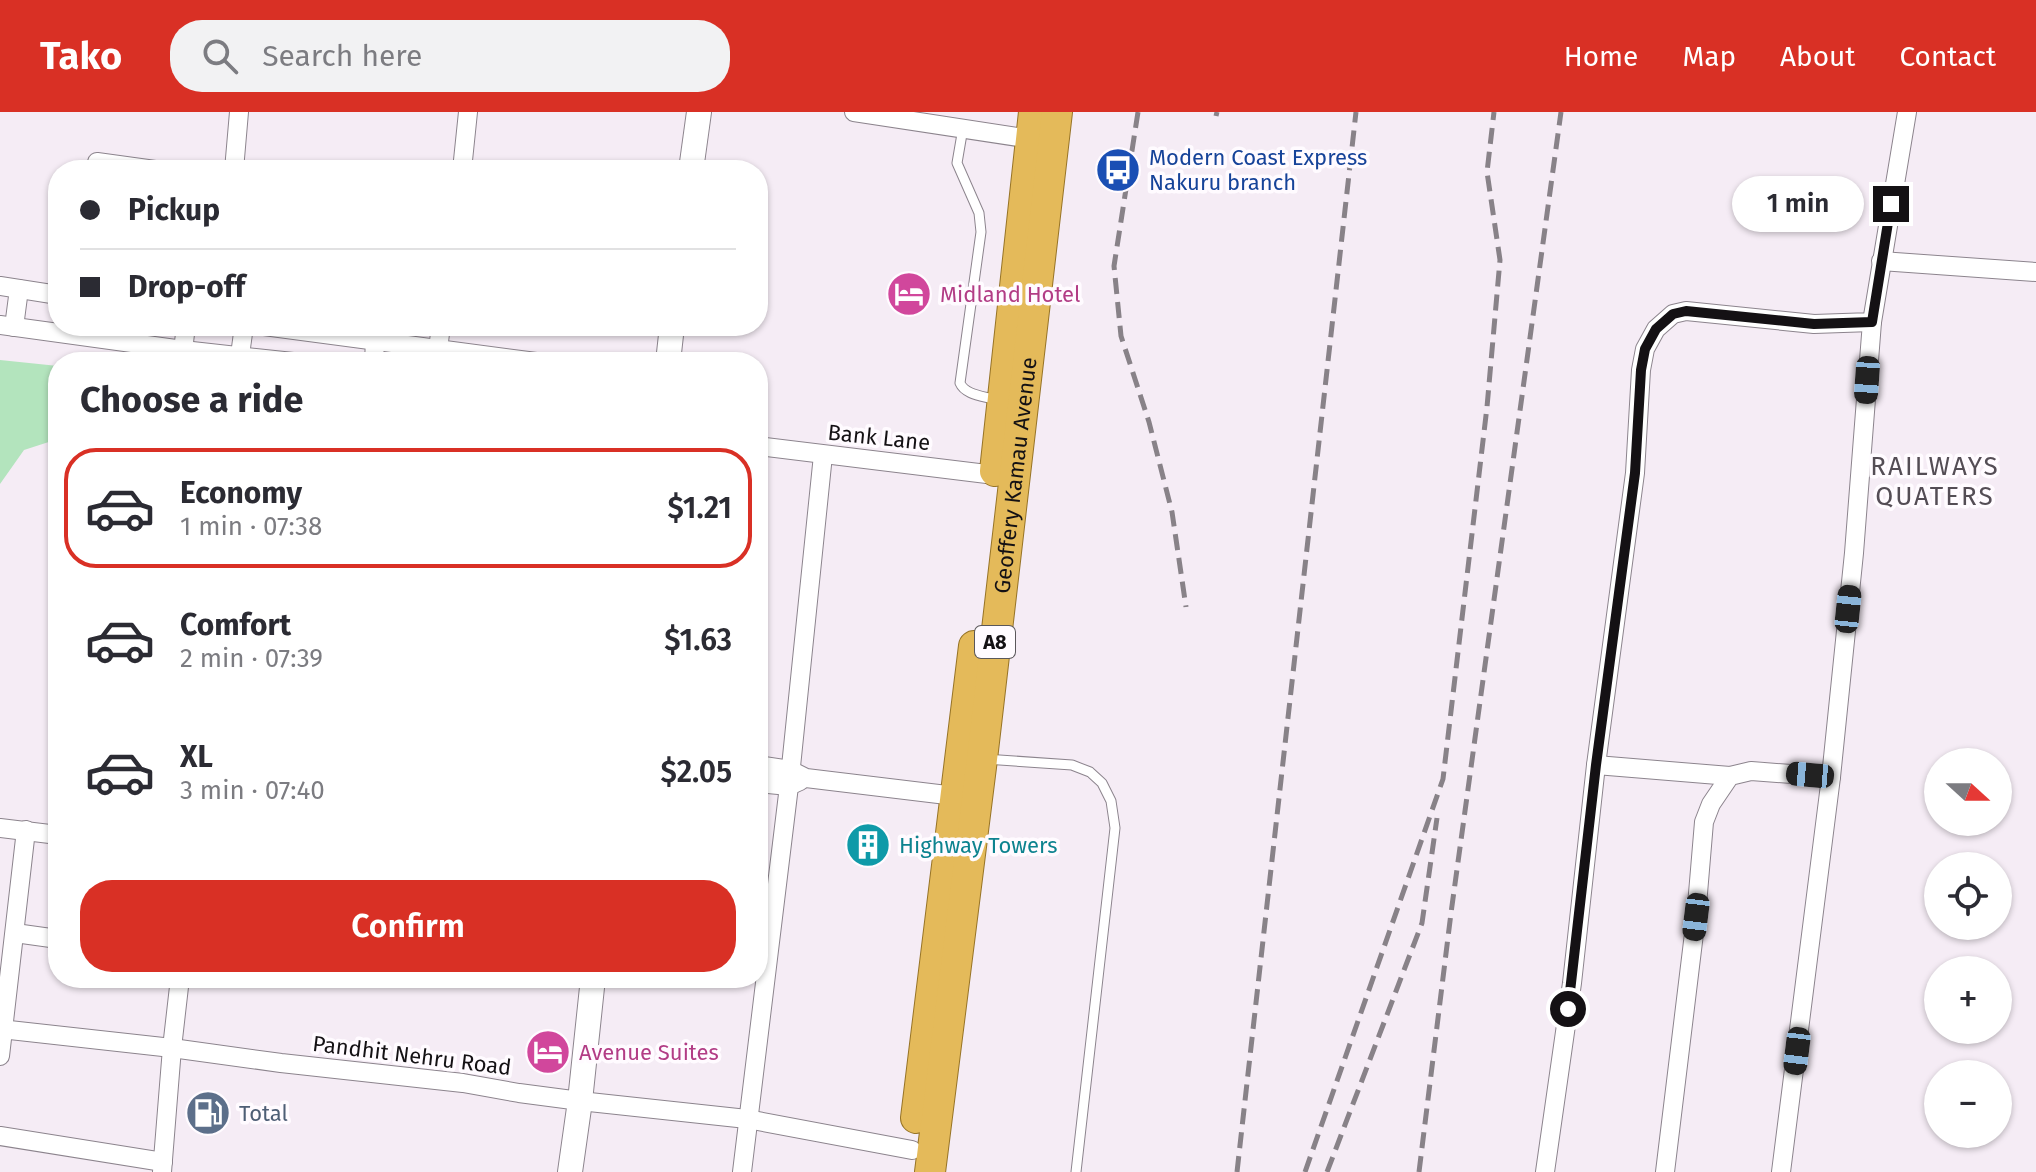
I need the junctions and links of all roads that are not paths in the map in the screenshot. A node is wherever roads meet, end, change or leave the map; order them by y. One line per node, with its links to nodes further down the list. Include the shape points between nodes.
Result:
1 (239, 112): 10 (street)
2 (468, 112): 11 (street)
3 (699, 112): 12 (street)
4 (854, 112): 7 (street)
5 (1057, 112): 36 (highway, Geoffery Kamau Avenue / A8)
6 (1907, 112): 13 (street)
7 (933, 118): 9 (street)
8 (1032, 126): 9 (street); 32 (highway, Geoffery Kamau Avenue / A8)
9 (963, 128): 32 (lane, via 957,163 979,213 981,232 960,383 966,392)
10 (235, 160)
11 (463, 160)
12 (692, 160)
13 (1881, 261): 14 (street); 17 (street)
14 (2036, 272)
15 (9, 287): 16 (street); 18 (street)
16 (48, 293)
17 (1872, 322): 37 (street, via 1814,324 1686,311 1673,314 1656,329 1641,370 1635,473); 40 (street)
18 (7, 326): 19 (street)
19 (48, 332)
20 (80, 336): 26 (street)
21 (185, 336): 26 (street)
22 (343, 336): 24 (street)
23 (440, 336): 25 (street)
24 (375, 340): 28 (street); 29 (street)
25 (438, 349): 30 (street); 31 (street)
26 (183, 350): 27 (street)
27 (197, 352)
28 (374, 352)
29 (404, 352)
30 (421, 352)
31 (447, 352)
32 (1001, 402): 35 (highway, Geoffery Kamau Avenue / A8)
33 (768, 447): 34 (street, Bank Lane)
34 (823, 455): 35 (street, Bank Lane); 41 (street)
35 (995, 475): 43 (highway, Geoffery Kamau Avenue / A8)
36 (982, 759): 59 (highway, Geoffery Kamau Avenue / A8); 63 (lane, via 1072,765 1102,783 1111,801 1115,828)
37 (1596, 765): 39 (street); 64 (street)
38 (768, 769): 41 (street)
39 (1730, 776): 40 (street, via 1751,771); 65 (street, via 1704,822)
40 (1831, 777): 66 (street)
41 (795, 778): 42 (street); 43 (street); 49 (street)
42 (768, 782)
43 (955, 796): 59 (highway, Geoffery Kamau Avenue / A8)
44 (0, 828): 45 (street)
45 (26, 830): 46 (street); 47 (street)
46 (48, 833)
47 (15, 933): 48 (street); 53 (street)
48 (48, 938)
49 (768, 970)
50 (179, 988): 54 (street)
51 (592, 988): 56 (street)
52 (765, 988): 57 (street)
53 (2, 1029): 54 (street, Pandhit Nehru Road); 55 (street)
54 (172, 1048): 56 (street, Pandhit Nehru Road); 60 (street)
55 (0, 1056)
56 (580, 1101): 57 (street, Pandhit Nehru Road); 61 (street)
57 (747, 1119): 59 (street, Pandhit Nehru Road); 62 (street)
58 (0, 1136): 60 (street)
59 (917, 1165)
60 (162, 1167)
61 (570, 1172)
62 (742, 1172)
63 (1076, 1172)
64 (1545, 1172)
65 (1665, 1172)
66 (1781, 1172)

